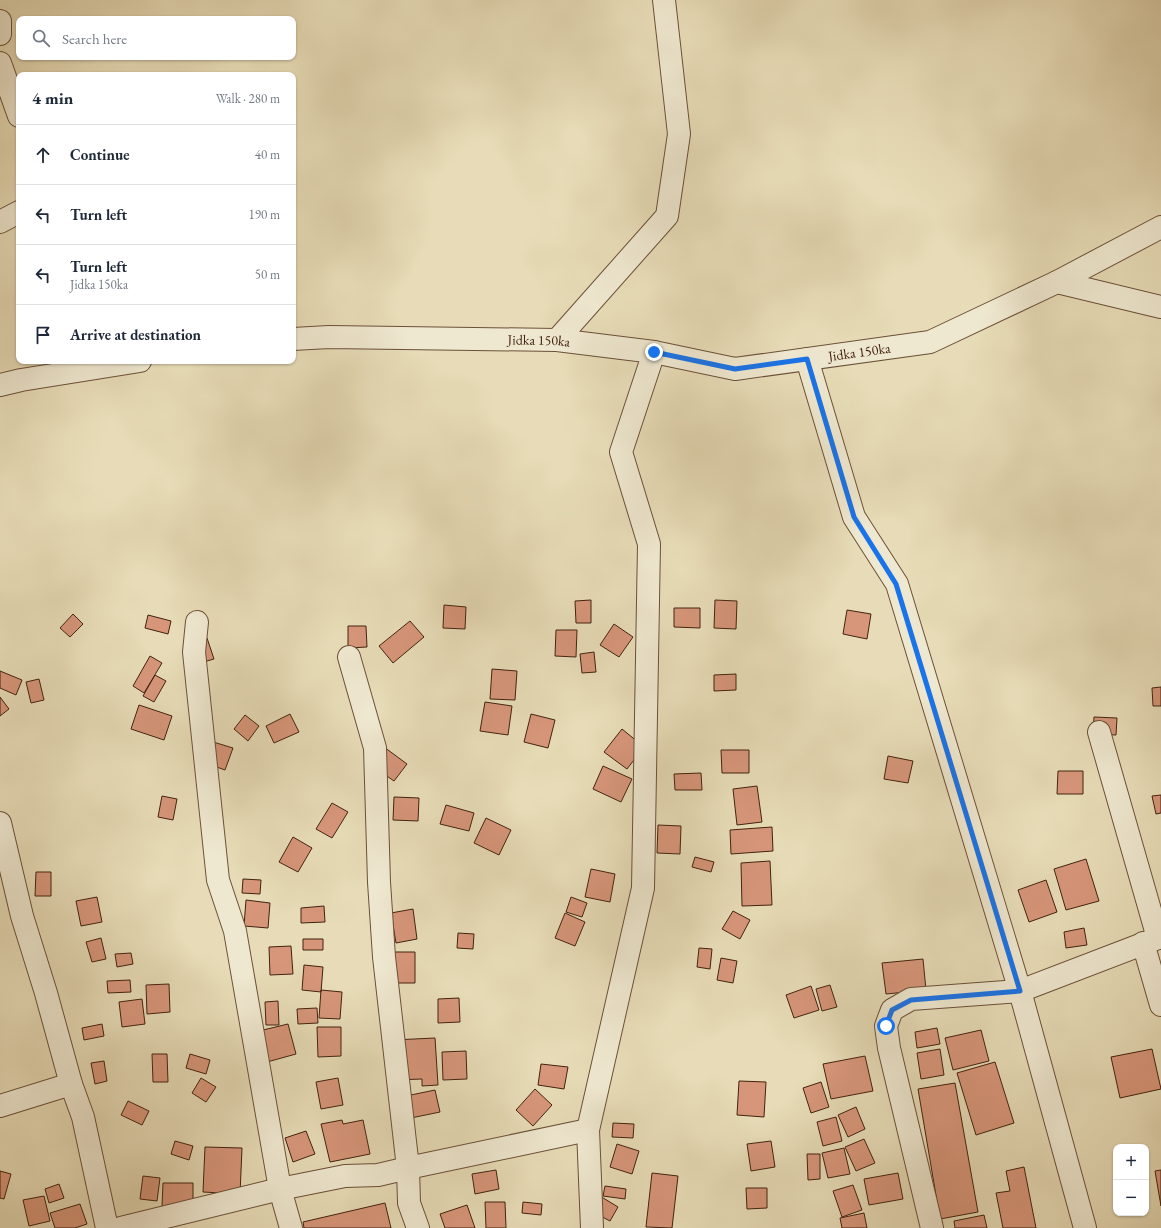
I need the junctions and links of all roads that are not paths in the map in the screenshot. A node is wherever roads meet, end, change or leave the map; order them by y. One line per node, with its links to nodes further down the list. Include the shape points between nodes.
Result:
1 (664, 0): 12 (street, via 679,134 667,216)
2 (0, 21): 3 (street)
3 (0, 34)
4 (0, 63): 5 (street)
5 (16, 108)
6 (16, 214): 7 (street)
7 (0, 222)
8 (1161, 227): 9 (street, Jidka 150ka)
9 (1057, 282): 10 (street); 14 (street, Jidka 150ka, via 930,342)
10 (1161, 307)
11 (296, 339): 12 (street, Jidka 150ka, via 336,337)
12 (557, 340): 13 (street, Jidka 150ka)
13 (654, 352): 14 (street, Jidka 150ka, via 735,369); 26 (street, via 620,452 649,544 643,888)
14 (807, 359): 22 (street, via 854,517 896,584)
15 (121, 364): 16 (street)
16 (0, 385)
17 (196, 622): 28 (street, via 194,652 218,880 236,931)
18 (349, 657): 27 (street, via 375,748 384,957)
19 (1099, 732): 21 (street)
20 (0, 823): 24 (street, via 22,916)
21 (1154, 939): 22 (street); 23 (street)
22 (1020, 991): 34 (street, via 911,1000 892,1010 888,1020 886,1026 889,1048); 35 (street)
23 (1161, 1005)
24 (71, 1084): 25 (street); 29 (street, via 83,1117)
25 (0, 1106)
26 (588, 1130): 27 (street); 33 (street)
27 (408, 1168): 28 (street, via 378,1175 345,1176); 32 (street, via 409,1203)
28 (280, 1189): 30 (street); 31 (street)
29 (107, 1228)
30 (121, 1228)
31 (291, 1228)
32 (418, 1228)
33 (592, 1228)
34 (932, 1228)
35 (1086, 1228)

